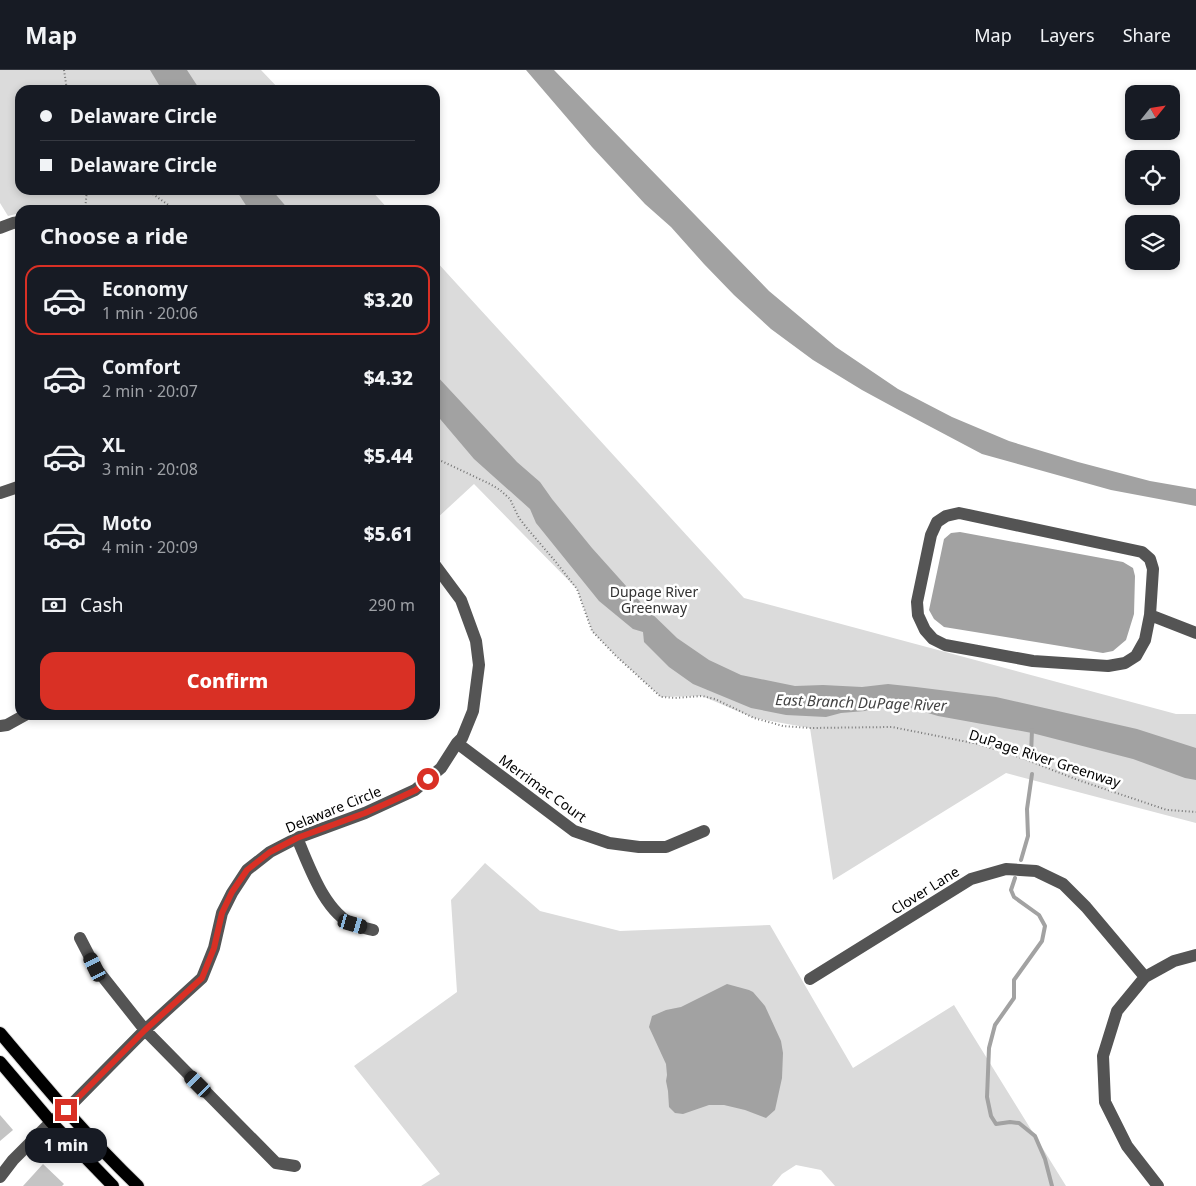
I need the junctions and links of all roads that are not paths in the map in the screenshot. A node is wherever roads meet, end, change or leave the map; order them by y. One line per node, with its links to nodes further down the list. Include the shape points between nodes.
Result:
1 (15, 223): 2 (street)
2 (0, 228)
3 (15, 488): 4 (street)
4 (0, 493)
5 (440, 571): 10 (street, Delaware Circle, via 462,600 476,641 479,665 473,711)
6 (1150, 615): 6 (street, via 1153,569 1150,558 1142,552 959,513 937,522 931,535 917,602 924,630 945,645 1034,660 1108,666 1125,663 1136,656 1145,640); 7 (street)
7 (1196, 633)
8 (16, 720): 9 (street)
9 (0, 726)
10 (457, 743): 11 (street, Merrimac Court, via 574,831 609,842 666,847); 12 (street, Delaware Circle, via 441,768 416,790)
11 (704, 831)
12 (297, 838): 13 (street, via 321,890 336,912 353,924); 18 (street, Delaware Circle, via 270,852 247,870 222,913 214,948 202,978)
13 (373, 930)
14 (80, 938): 18 (street, via 95,967)
15 (1196, 955): 16 (street, via 1174,961)
16 (1145, 977): 17 (street, Clover Lane, via 1063,884 1036,871 1006,869 971,879); 27 (street, via 1118,1011 1103,1056 1105,1102 1127,1146)
17 (810, 979)
18 (145, 1030): 21 (street, Delaware Circle); 23 (street, via 276,1163)
19 (0, 1033): 21 (main road)
20 (0, 1062): 22 (main road)
21 (66, 1110): 22 (street, Delaware Circle); 26 (main road)
22 (51, 1122): 24 (street, Delaware Circle); 25 (main road)
23 (296, 1166)
24 (0, 1177)
25 (112, 1186)
26 (138, 1186)
27 (1158, 1186)

